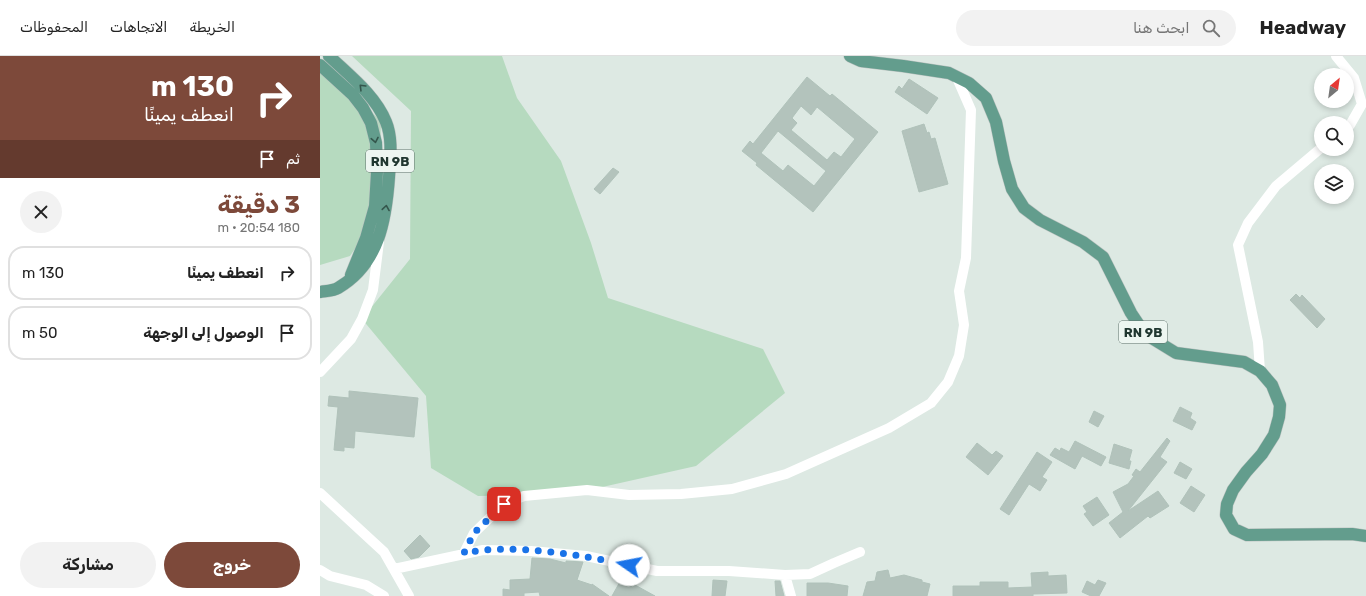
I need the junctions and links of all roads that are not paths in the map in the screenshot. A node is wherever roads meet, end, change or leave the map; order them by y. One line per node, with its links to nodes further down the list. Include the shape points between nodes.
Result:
1 (329, 56): 8 (main road, RN 9B, one-way to 1, via 387,204 389,178 390,139 387,123 370,95)
2 (850, 56): 5 (main road, RN 9B, via 861,61 949,73)
3 (1336, 56): 6 (street, via 1354,78 1362,104)
4 (320, 65): 9 (main road, RN 9B, one-way to 9, via 353,95 363,108 376,143 375,206)
5 (958, 78): 11 (main road, RN 9B, via 986,98 996,122 1012,189 1024,208 1040,220 1083,242 1103,257 1131,313 1145,334 1176,353 1244,362); 16 (street, via 971,110 966,258 959,291 964,325 959,356 951,376 930,404 889,428 786,474 732,489 681,494 629,495 587,490 524,496 504,504 474,533)
6 (1354, 118)
7 (1314, 154): 11 (street, via 1276,186 1248,223 1238,245 1258,342)
8 (379, 236): 9 (main road, RN 9B, via 363,268); 12 (street, via 373,290 362,318 351,339)
9 (350, 278): 10 (main road, RN 9B, via 337,288)
10 (320, 292)
11 (1260, 371): 14 (main road, RN 9B, via 1272,385 1280,405 1279,417 1270,442 1246,472 1227,504 1226,516 1234,529 1247,536)
12 (320, 372)
13 (320, 492): 17 (street, via 384,552)
14 (1366, 536)
15 (860, 552): 19 (street, via 810,574)
16 (464, 553): 17 (street); 19 (street, via 483,550 531,551 586,556 657,571 729,571)
17 (394, 569): 21 (street)
18 (320, 570): 20 (street, via 330,576 366,585)
19 (785, 575): 22 (street)
20 (384, 596)
21 (409, 596)
22 (791, 596)

